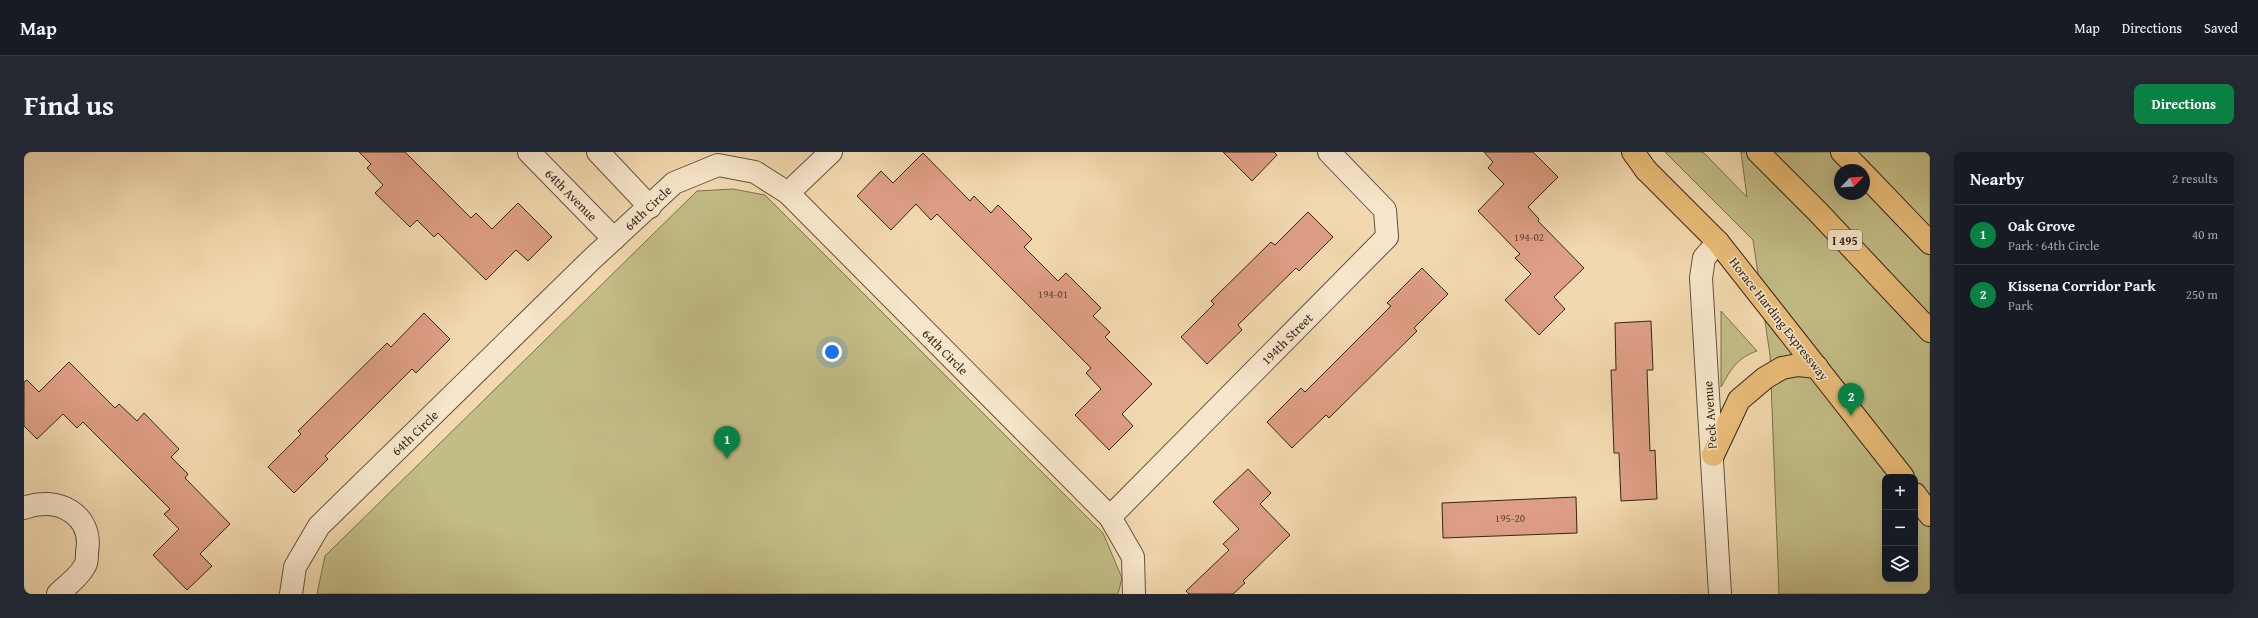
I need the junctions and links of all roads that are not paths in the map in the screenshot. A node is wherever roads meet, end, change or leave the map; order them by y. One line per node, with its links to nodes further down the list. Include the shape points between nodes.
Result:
1 (529, 152): 12 (street, 64th Avenue)
2 (598, 152): 11 (street)
3 (831, 152): 10 (street)
4 (1329, 152): 22 (street, 194th Street, via 1385,210 1387,237)
5 (1633, 152): 13 (main road, Horace Harding Expressway, via 1646,170)
6 (1758, 152): 15 (main road, I 495, via 1833,227)
7 (1842, 152): 8 (main road)
8 (1854, 164)
9 (1870, 180): 14 (main road)
10 (788, 193): 11 (street, 64th Circle, via 756,172 718,165 674,183); 22 (street, 64th Circle)
11 (650, 206): 12 (street, 64th Circle)
12 (614, 239): 24 (street, 64th Circle, via 319,526 294,567)
13 (1718, 242): 16 (main road, Horace Harding Expressway); 17 (street, Peck Avenue, via 1704,258 1701,278)
14 (1930, 243)
15 (1930, 331)
16 (1817, 367): 17 (main road, via 1798,365 1782,368 1764,378 1739,400); 18 (main road, Horace Harding Expressway)
17 (1713, 455): 26 (street, Peck Avenue)
18 (1901, 474)
19 (1918, 498): 21 (main road)
20 (24, 508): 23 (street, via 35,504 52,503 64,507 77,517 86,530 89,542 85,567)
21 (1930, 515)
22 (1110, 517): 25 (street, 64th Circle, via 1133,557)
23 (58, 594)
24 (291, 594)
25 (1134, 594)
26 (1720, 594)

